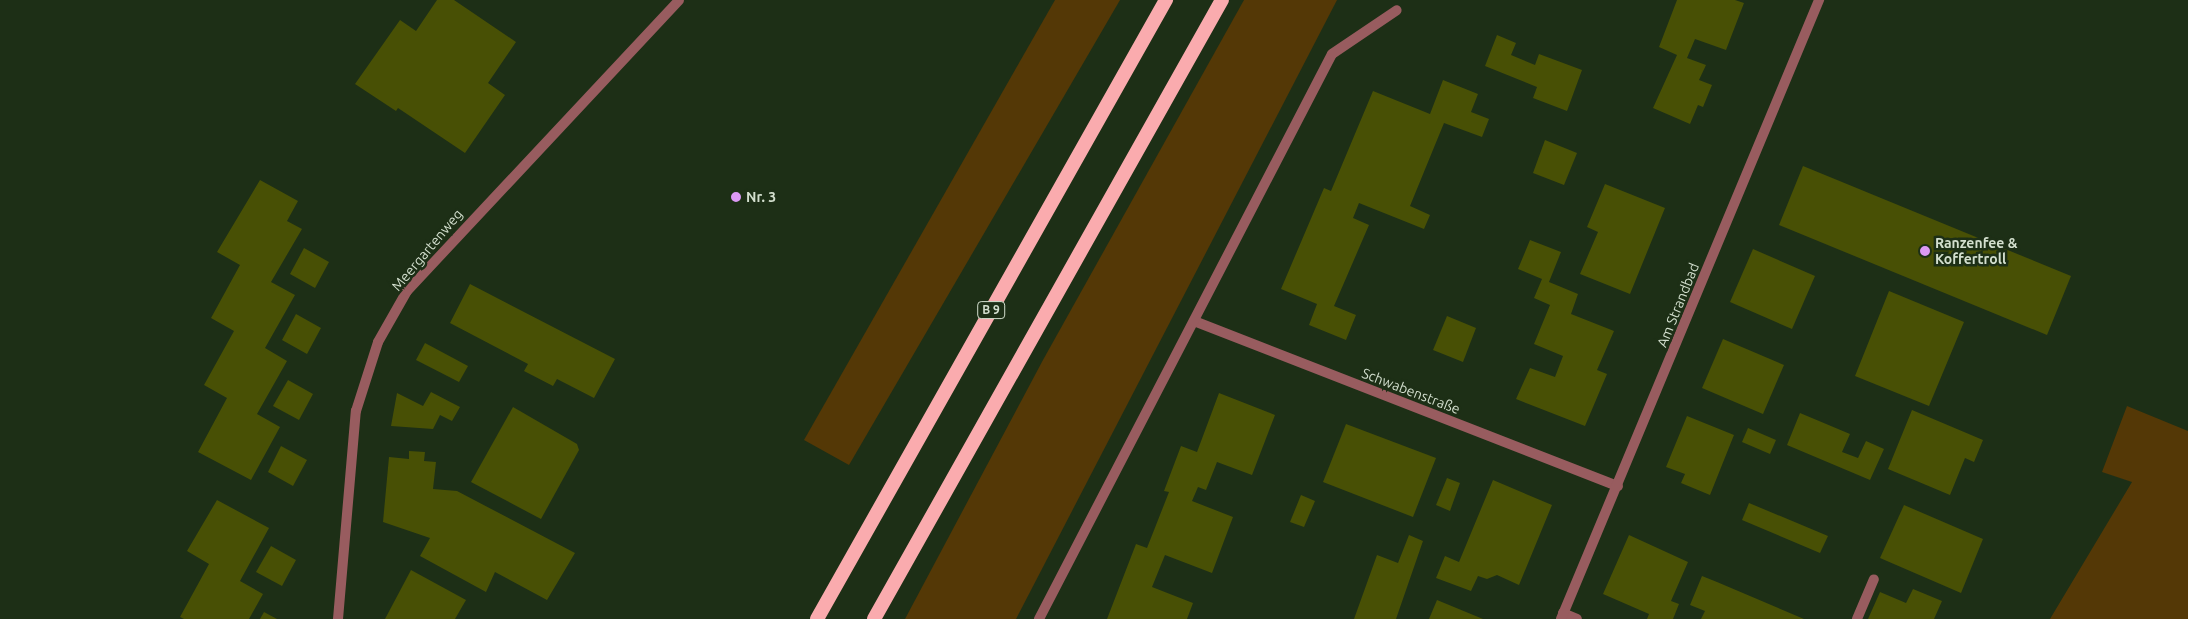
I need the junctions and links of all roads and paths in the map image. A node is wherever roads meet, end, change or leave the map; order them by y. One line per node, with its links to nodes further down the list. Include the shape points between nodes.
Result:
1 (679, 0): 10 (street, Meergartenweg, via 413,284 378,342 356,410)
2 (1166, 0): 11 (highway, B 9)
3 (1222, 0): 12 (highway)
4 (1819, 0): 7 (street, Am Strandbad)
5 (1397, 10): 6 (street, via 1332,54)
6 (1194, 321): 7 (street, Schwabenstraße); 13 (street)
7 (1618, 486): 9 (street, Am Strandbad)
8 (1874, 578): 15 (street)
9 (1562, 616): 14 (street)
10 (338, 619)
11 (816, 619)
12 (874, 619)
13 (1039, 619)
14 (1577, 619)
15 (1857, 619)

